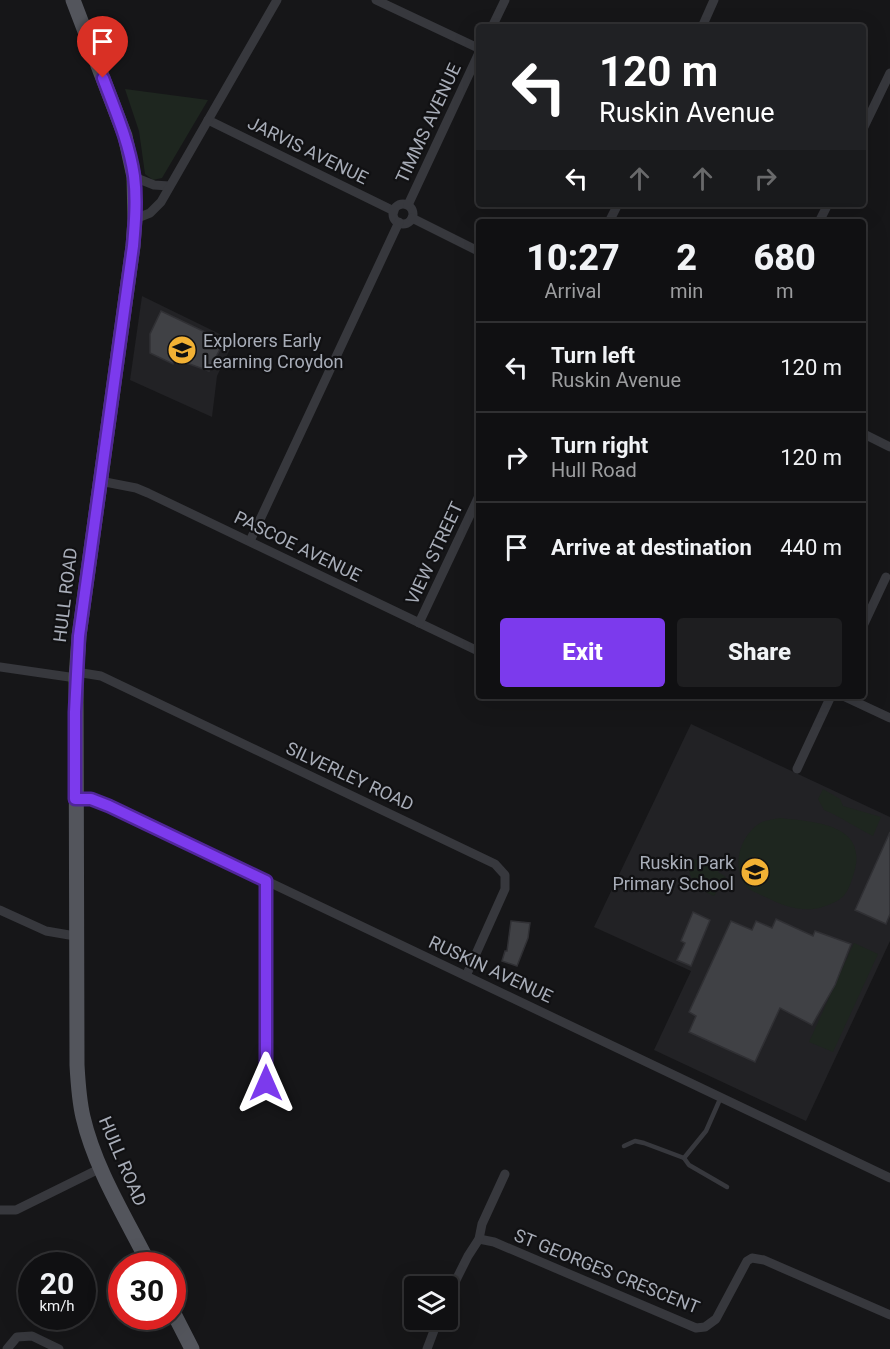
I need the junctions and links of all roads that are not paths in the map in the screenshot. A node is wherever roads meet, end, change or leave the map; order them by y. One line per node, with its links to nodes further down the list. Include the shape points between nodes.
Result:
1 (73, 0): 13 (main road, HULL ROAD, via 125,136)
2 (277, 0): 11 (street)
3 (376, 0): 8 (street)
4 (505, 0): 6 (street)
5 (714, 0): 7 (street)
6 (493, 24)
7 (703, 24)
8 (476, 47)
9 (476, 59): 15 (street, TIMMS AVENUE)
10 (890, 73): 12 (street)
11 (208, 120): 14 (street); 16 (street, JARVIS AVENUE)
12 (866, 123)
13 (134, 177): 14 (street, via 153,185); 18 (main road, HULL ROAD)
14 (169, 186): 18 (street, via 150,213)
15 (408, 205): 16 (street, via 398,206); 17 (street, via 413,211)
16 (394, 211): 19 (street)
17 (412, 218): 19 (street); 20 (street)
18 (135, 219): 23 (main road, HULL ROAD)
19 (399, 222): 25 (street)
20 (476, 250)
21 (866, 435): 22 (street)
22 (890, 447)
23 (100, 481): 25 (street, PASCOE AVENUE, via 136,488); 31 (main road, HULL ROAD)
24 (476, 502): 28 (street, VIEW STREET)
25 (250, 541): 28 (street, PASCOE AVENUE)
26 (886, 577): 27 (street)
27 (866, 620)
28 (419, 623): 29 (street, PASCOE AVENUE)
29 (476, 650)
30 (0, 667): 31 (street, SILVERLEY ROAD)
31 (76, 675): 36 (main road, HULL ROAD); 40 (street, SILVERLEY ROAD, via 100,676 495,864 505,875 505,889)
32 (830, 699): 35 (street)
33 (849, 699): 34 (street)
34 (890, 718)
35 (797, 769)
36 (75, 799): 37 (street, RUSKIN AVENUE, via 91,799 109,806); 39 (main road, HULL ROAD)
37 (266, 881): 40 (street, RUSKIN AVENUE); 41 (street)
38 (0, 910): 39 (street, via 46,931)
39 (75, 936): 45 (main road, HULL ROAD, via 79,1095)
40 (466, 976): 42 (street, RUSKIN AVENUE)
41 (266, 1083)
42 (721, 1097): 44 (lane, via 706,1131); 47 (street, RUSKIN AVENUE)
43 (624, 1146): 44 (lane, via 645,1143)
44 (684, 1158): 48 (lane, via 689,1165)
45 (101, 1168): 49 (street, via 16,1210); 51 (main road, HULL ROAD)
46 (505, 1174): 50 (street)
47 (890, 1178)
48 (727, 1187)
49 (0, 1210)
50 (479, 1239): 52 (street); 53 (street, ST GEORGES CRESCENT, via 696,1328 716,1319 747,1261 753,1258)
51 (143, 1252)
52 (458, 1276)
53 (890, 1315)
54 (182, 1330): 58 (main road)
55 (434, 1330): 59 (street)
56 (6, 1349): 57 (street, via 18,1337 32,1336)
57 (59, 1349)
58 (192, 1349)
59 (427, 1349)

